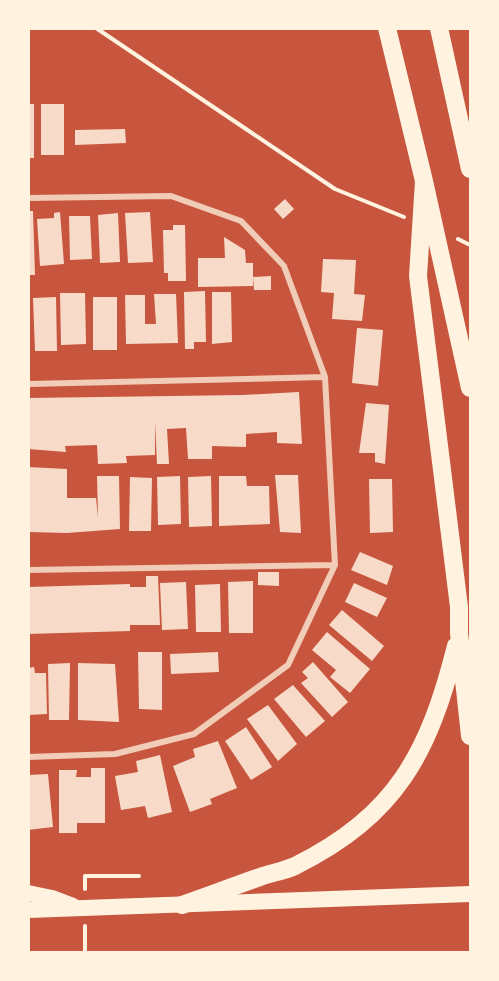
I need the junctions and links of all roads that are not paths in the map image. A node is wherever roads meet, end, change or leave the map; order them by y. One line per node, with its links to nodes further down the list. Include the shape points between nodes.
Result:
1 (387, 28): 4 (highway)
2 (438, 28): 3 (highway)
3 (471, 169)
4 (424, 181): 8 (highway); 11 (highway, via 418,276)
5 (28, 198): 6 (street, via 171,196 241,222 284,266)
6 (326, 377): 7 (street); 9 (street)
7 (28, 384)
8 (471, 388)
9 (334, 565): 10 (street); 13 (street, via 288,665 194,734 115,754)
10 (28, 570)
11 (459, 633): 12 (highway); 16 (highway, via 443,697 421,751 372,815 293,867)
12 (471, 735)
13 (28, 757)
14 (28, 893): 17 (highway)
15 (471, 894): 16 (highway)
16 (182, 905): 17 (highway)
17 (80, 908): 18 (highway)
18 (28, 910)

